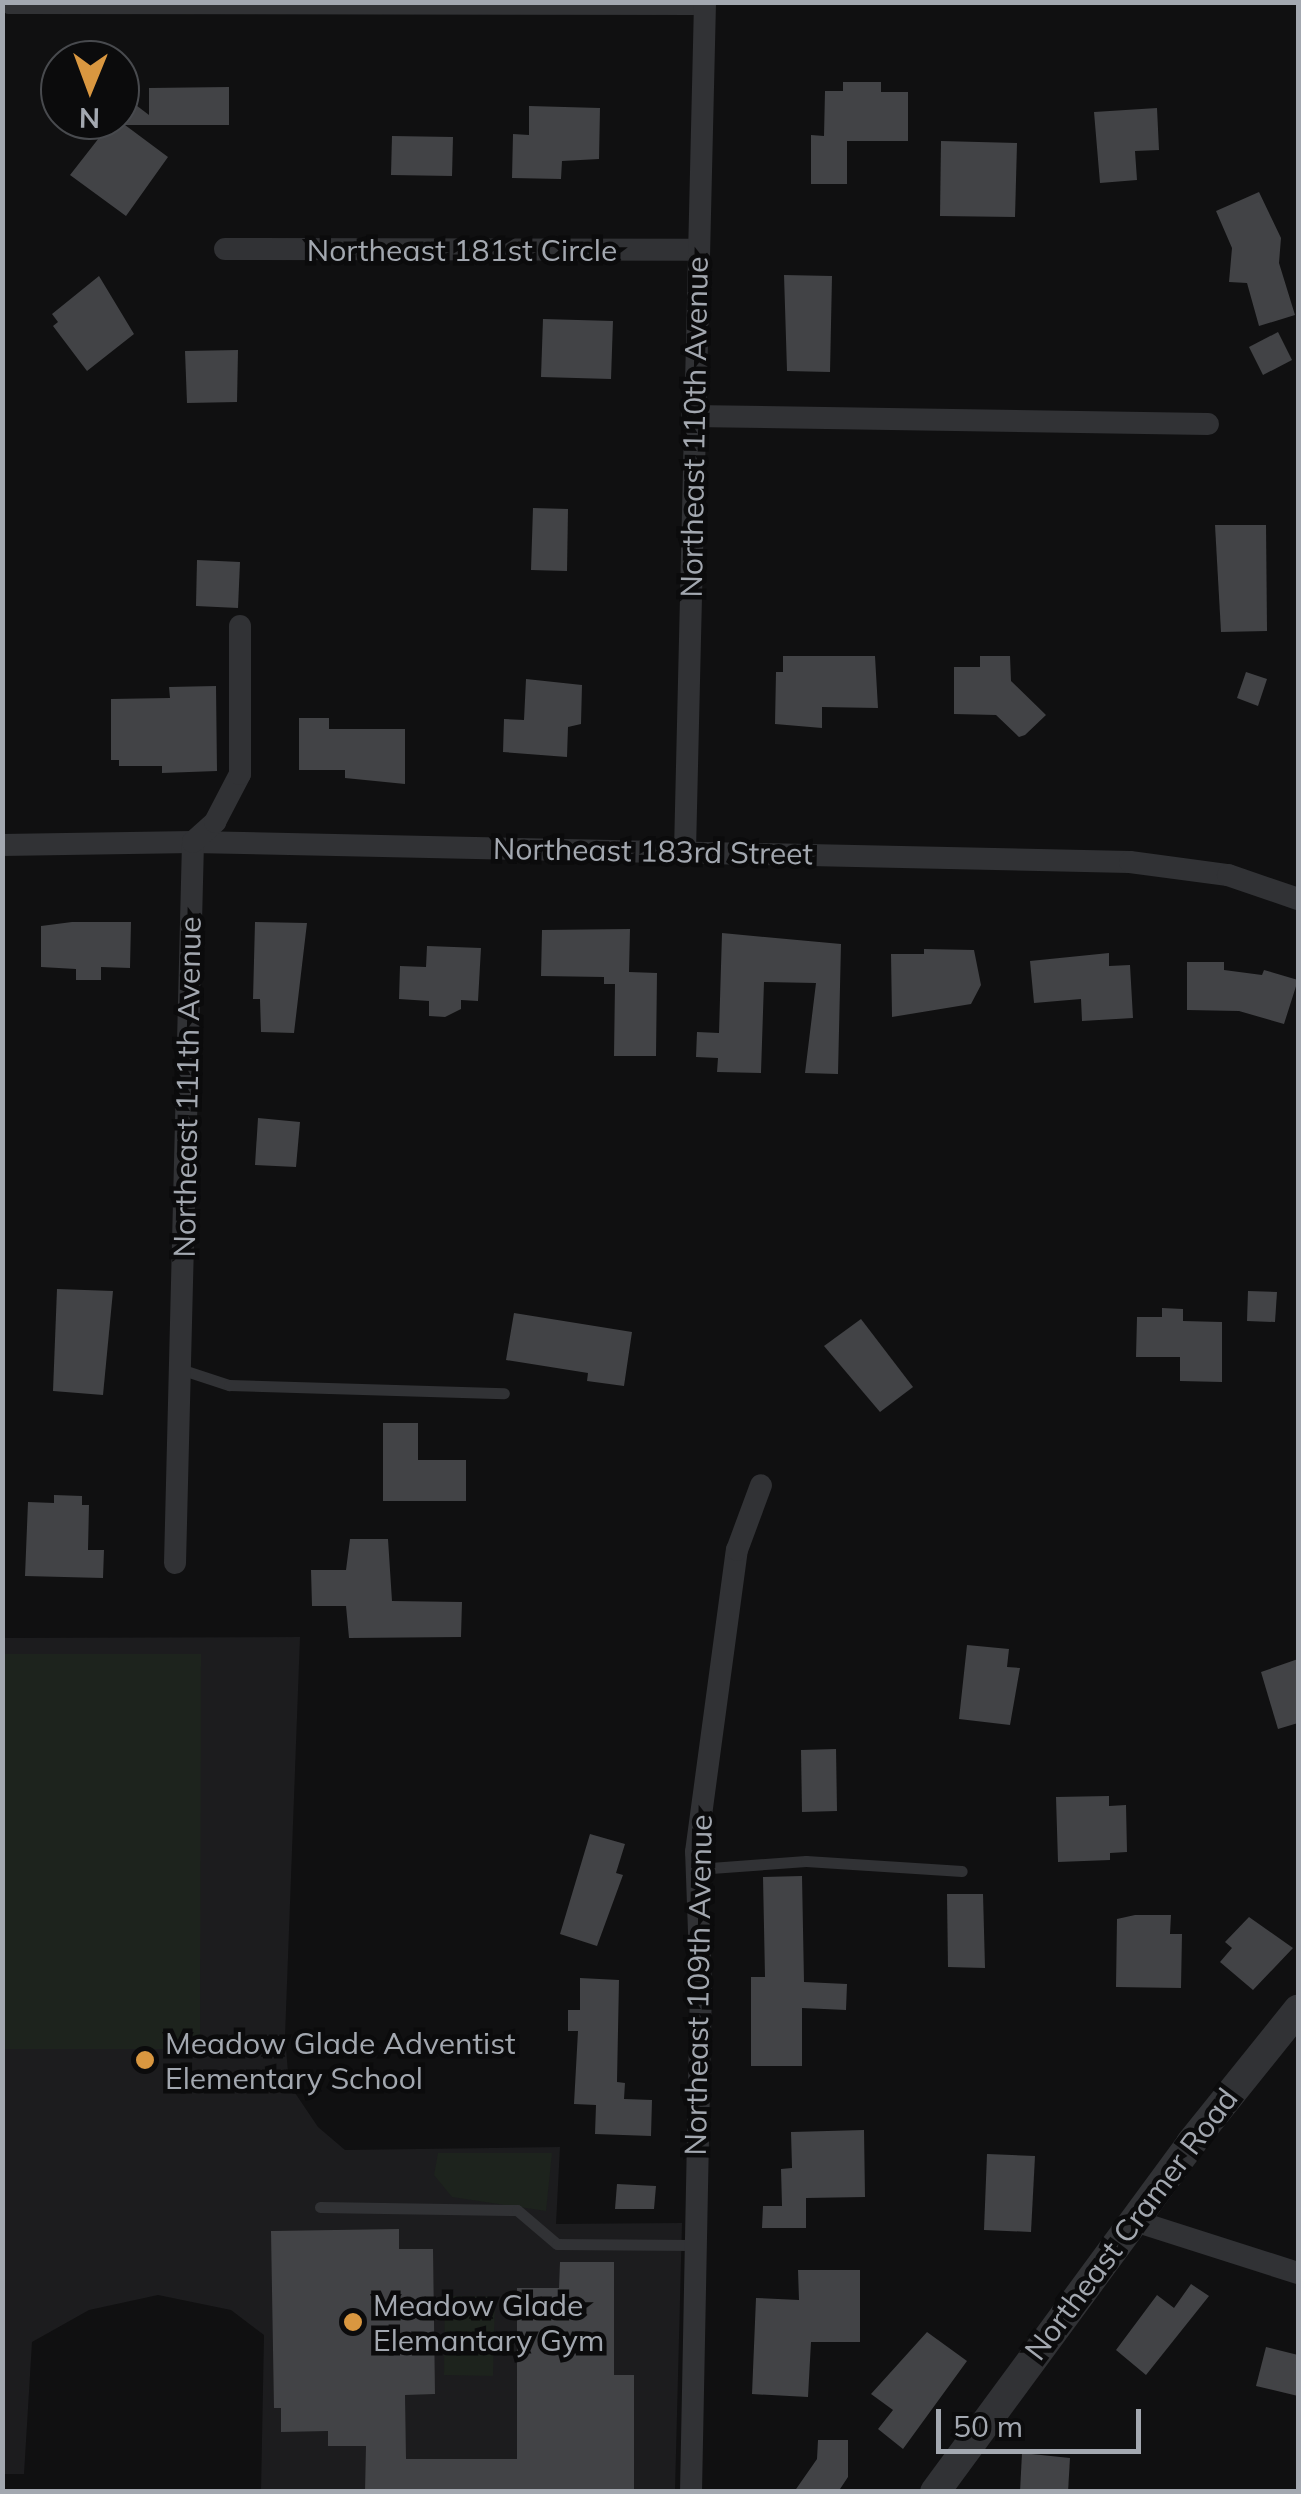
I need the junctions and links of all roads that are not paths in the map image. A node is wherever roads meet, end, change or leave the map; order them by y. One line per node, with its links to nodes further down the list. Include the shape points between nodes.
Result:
1 (705, 6): 2 (lane); 4 (street, Northeast 110th Avenue)
2 (8, 8)
3 (225, 248): 4 (street, Northeast 181st Circle)
4 (698, 250): 5 (street, Northeast 110th Avenue)
5 (692, 416): 6 (street); 10 (street, Northeast 110th Avenue)
6 (1208, 424)
7 (240, 626): 8 (street, via 240,774 215,822)
8 (193, 842): 9 (street, Northeast 183rd Street); 10 (street, Northeast 183rd Street); 12 (street, Northeast 111th Avenue)
9 (2, 845)
10 (685, 851): 11 (street, Northeast 183rd Street, via 1130,862 1228,876)
11 (1298, 899)
12 (180, 1370): 13 (lane, via 229,1385); 15 (street, Northeast 111th Avenue)
13 (504, 1393)
14 (761, 1485): 16 (street, Northeast 109th Avenue, via 737,1550)
15 (175, 1563)
16 (697, 1869): 17 (lane, via 806,1861); 21 (street, Northeast 109th Avenue, via 701,1986)
17 (962, 1871)
18 (1298, 2010): 20 (street, Northeast Cramer Road)
19 (320, 2206): 21 (lane, via 517,2210 557,2244)
20 (1135, 2221): 22 (street); 24 (street, Northeast Cramer Road)
21 (692, 2246): 23 (street, Northeast 109th Avenue)
22 (1298, 2273)
23 (691, 2492)
24 (935, 2492)

